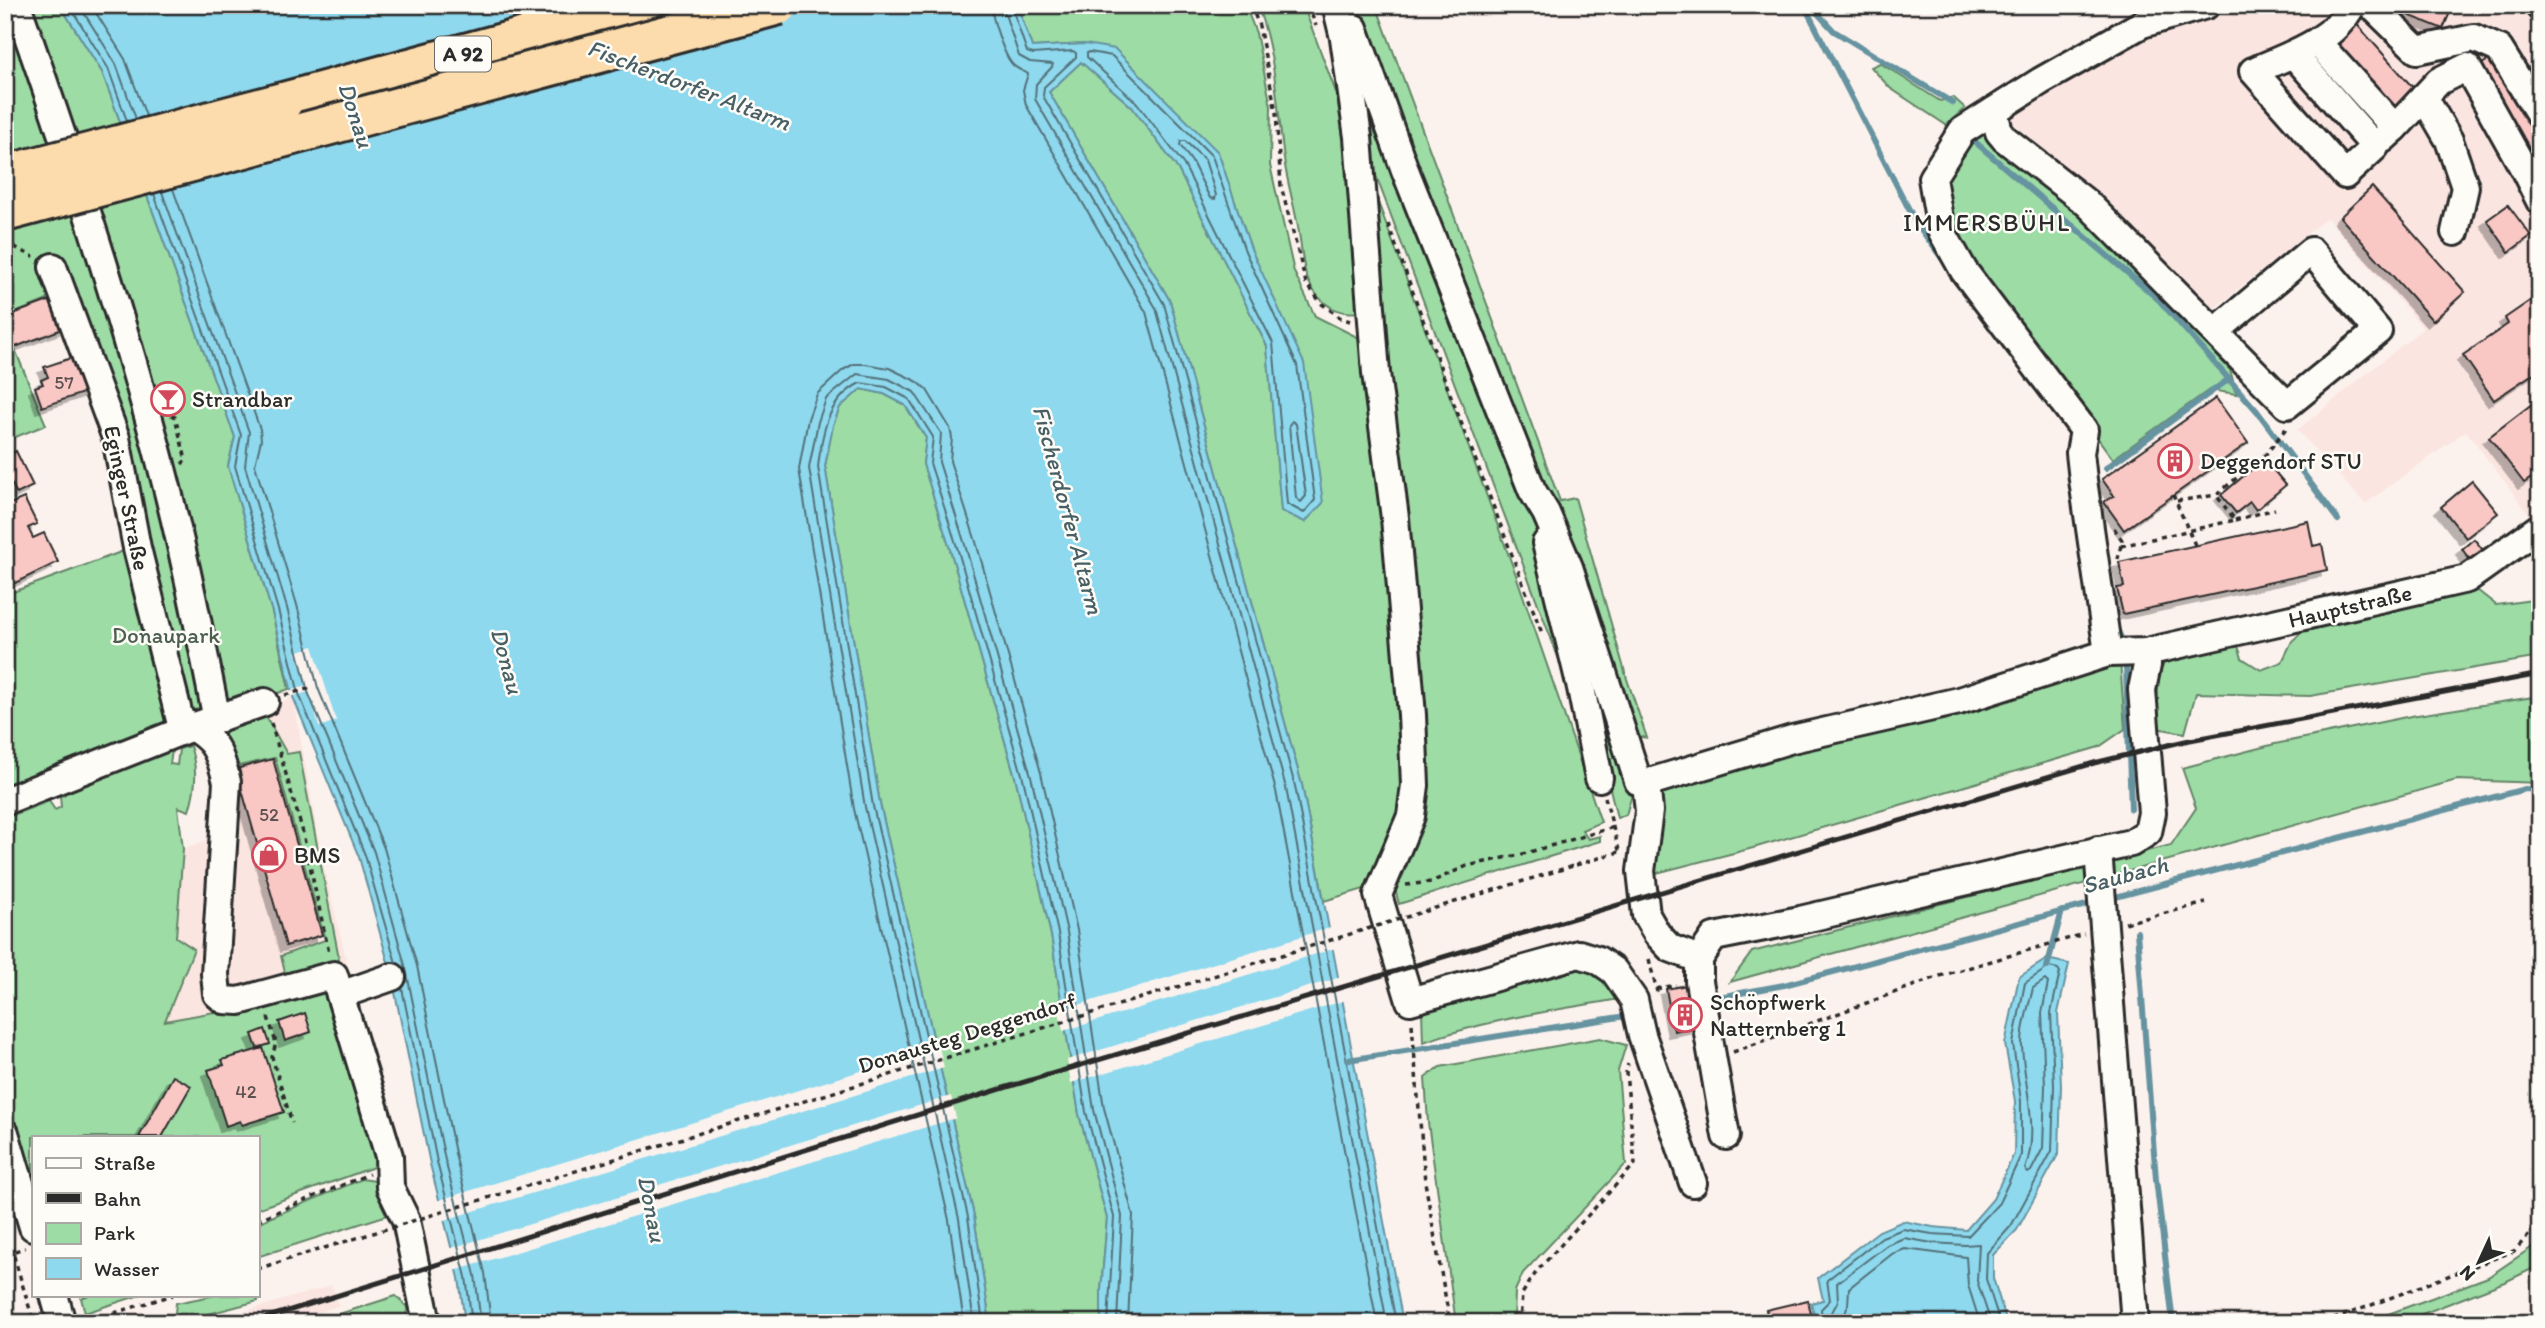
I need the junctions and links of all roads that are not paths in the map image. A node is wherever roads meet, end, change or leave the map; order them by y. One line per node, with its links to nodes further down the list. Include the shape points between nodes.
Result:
1 (17, 5): 27 (street, via 147,412 194,602)
2 (644, 5): 16 (highway, A 92, bridge)
3 (779, 5): 18 (highway, A 92, bridge)
4 (1335, 5): 37 (street, via 1358,137 1372,328 1412,715 1415,785 1411,817 1378,895 1410,1001 1579,954 1598,960 1645,994 1643,1039)
5 (1341, 5): 23 (street, via 1353,24 1405,170 1532,490)
6 (2206, 5): 12 (street, via 2142,24)
7 (2352, 5): 9 (street)
8 (2371, 5): 13 (street, via 2417,50 2474,38 2499,49)
9 (2318, 43): 10 (street); 14 (street)
10 (2293, 54): 15 (street); 15 (street, via 2253,71 2345,175)
11 (2424, 97): 14 (street); 17 (street, via 2439,81 2467,67); 19 (street, via 2449,140 2465,187)
12 (1994, 111): 21 (street, via 2005,139 2088,204); 25 (street, via 1962,131 1931,178 1941,230 1964,271 2084,430 2080,453)
13 (2540, 115)
14 (2395, 128): 15 (street)
15 (2375, 147)
16 (5, 175)
17 (2540, 201)
18 (5, 212)
19 (2455, 232)
20 (53, 267): 27 (street, Eginger Straße, via 116,438 137,548 180,720)
21 (2216, 331): 21 (street, via 2287,405 2378,331 2311,251)
22 (2540, 527): 24 (street, Hauptstraße, via 2467,579)
23 (1559, 543): 28 (street, via 1546,543); 29 (street, via 1638,781)
24 (2146, 652): 25 (street, Hauptstraße); 31 (street, via 2142,690 2152,813 2148,832 2131,843)
25 (2108, 653): 29 (street, Hauptstraße, via 1959,701 1792,739)
26 (268, 712): 27 (street)
27 (205, 723): 30 (street, via 55,793); 34 (street, Eginger Straße, via 227,782 217,994 224,1000 239,1001)
28 (1599, 778)
29 (1646, 783): 32 (street, via 1649,811 1641,871 1646,915)
30 (5, 801)
31 (2098, 850): 32 (street, via 1714,937); 42 (street)
32 (1692, 975): 36 (street, via 1708,1028)
33 (392, 976): 34 (street, Eginger Straße)
34 (337, 985): 41 (street, via 389,1156 390,1187 406,1220)
35 (5, 1133): 38 (street)
36 (1727, 1136)
37 (1693, 1183)
38 (32, 1224)
39 (54, 1296): 40 (street)
40 (62, 1323)
41 (427, 1323)
42 (2135, 1323)

